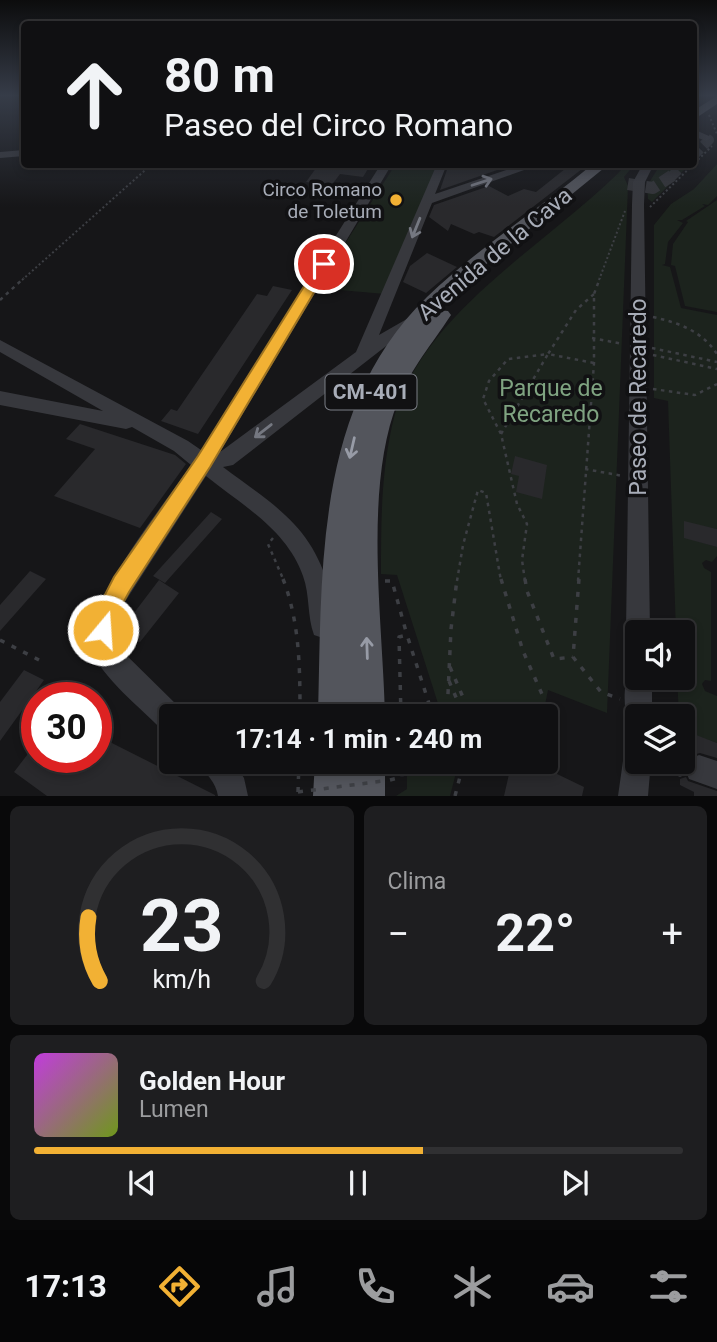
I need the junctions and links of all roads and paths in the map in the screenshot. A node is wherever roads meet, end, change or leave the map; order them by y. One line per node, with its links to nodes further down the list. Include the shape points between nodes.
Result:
1 (713, 138): 3 (path)
2 (699, 147): 3 (path)
3 (705, 152): 6 (path)
4 (21, 153): 5 (street)
5 (0, 155)
6 (697, 160)
7 (148, 168): 19 (path)
8 (385, 168): 38 (street)
9 (440, 168): 15 (street)
10 (524, 168): 15 (street, one-way to 10)
11 (596, 168): 21 (main road, Avenida de la Cava / CM-401)
12 (647, 168): 43 (street, Paseo de Recaredo, via 639,182 638,204)
13 (689, 168): 17 (path)
14 (625, 176): 54 (main road, Avenida de la Cava / CM-401, one-way to 14, via 366,485 379,421 394,383 423,336 452,304)
15 (428, 200): 28 (street, one-way to 28)
16 (626, 209): 18 (path)
17 (646, 211)
18 (594, 294): 22 (path); 26 (path, via 576,310)
19 (0, 300)
20 (652, 316): 27 (path, via 687,327 708,340)
21 (417, 318): 28 (street); 53 (main road, Avenida de la Cava / CM-401, one-way to 53, via 399,340 371,392 351,456 337,547)
22 (592, 338): 24 (path); 31 (path)
23 (0, 345): 36 (street)
24 (626, 345)
25 (652, 348): 30 (path)
26 (548, 354): 31 (path); 37 (path); 37 (path, via 508,359 489,381 483,399)
27 (717, 354)
28 (363, 355): 38 (street, one-way to 38, via 226,459)
29 (653, 355): 32 (path)
30 (717, 362)
31 (594, 363): 39 (path)
32 (717, 369)
33 (717, 384): 34 (path, via 699,395)
34 (653, 389)
35 (0, 398): 36 (street)
36 (139, 424): 38 (street)
37 (501, 434): 46 (path, via 517,504 527,524 522,560 527,591 554,659)
38 (204, 461): 41 (street); 61 (street, via 121,585 103,630 110,658)
39 (585, 469): 40 (path); 46 (path)
40 (623, 476)
41 (284, 525): 51 (path, via 268,544 298,627); 52 (street, via 314,573 322,606)
42 (392, 581): 44 (path)
43 (638, 620)
44 (407, 635): 55 (path, via 399,637); 56 (path)
45 (0, 640): 47 (path)
46 (573, 657): 60 (path, via 601,692)
47 (38, 660)
48 (450, 667): 49 (path); 50 (path, via 456,586 478,490 486,492 498,576 524,659); 59 (path)
49 (448, 678): 57 (path); 58 (path)
50 (545, 701)
51 (300, 704)
52 (320, 704)
53 (335, 704)
54 (368, 704)
55 (401, 704)
56 (429, 704)
57 (447, 704)
58 (459, 704)
59 (466, 704)
60 (625, 705)
61 (159, 707)
62 (225, 774): 70 (street)
63 (299, 774): 69 (path, bridge, via 298,792)
64 (318, 774): 71 (street)
65 (333, 774): 72 (main road)
66 (402, 774): 69 (path)
67 (461, 774): 73 (path)
68 (636, 774): 74 (street)
69 (372, 780)
70 (233, 796)
71 (317, 796)
72 (332, 796)
73 (455, 796)
74 (633, 796)

